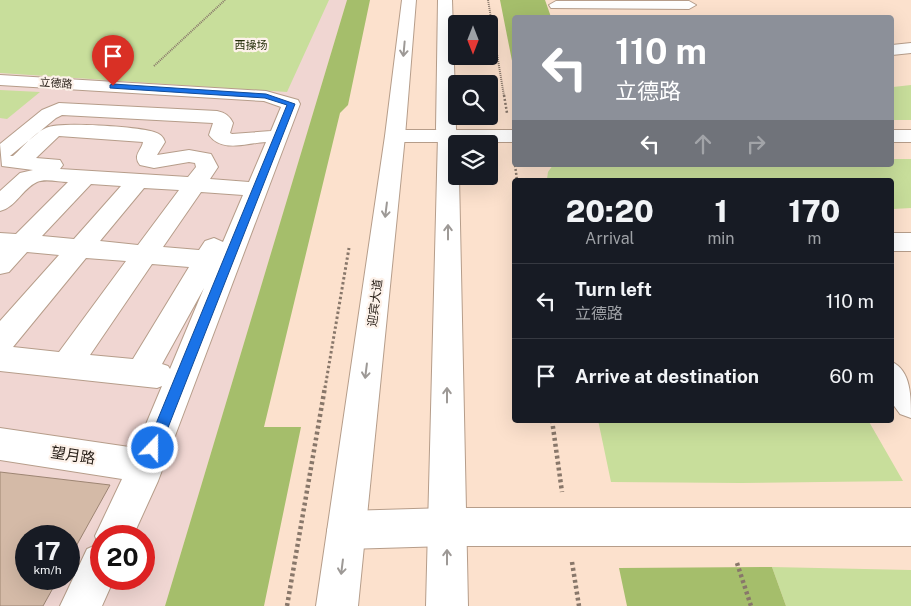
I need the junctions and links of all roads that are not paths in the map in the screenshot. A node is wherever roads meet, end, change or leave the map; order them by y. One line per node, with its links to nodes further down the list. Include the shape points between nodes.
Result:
1 (408, 0): 13 (main road, 迎宾大道, one-way to 13)
2 (445, 0): 14 (main road)
3 (687, 2): 4 (main road); 5 (main road)
4 (556, 5)
5 (697, 15)
6 (911, 48): 7 (main road)
7 (894, 50)
8 (0, 80): 9 (main road, 立德路)
9 (59, 83): 10 (main road); 19 (main road, 立德路, via 266,96 291,104)
10 (37, 100)
11 (102, 112): 12 (main road); 19 (main road, via 216,117 223,123 219,135 228,140 268,135); 20 (main road, via 55,111 48,114)
12 (82, 132): 20 (main road, via 52,132); 23 (main road, via 138,134 154,139 147,153 147,162 184,156 204,158 207,167)
13 (396, 136): 14 (main road); 46 (main road, 迎宾大道, one-way to 46)
14 (448, 136): 44 (main road, one-way to 14)
15 (498, 136): 16 (main road)
16 (512, 136)
17 (894, 136): 18 (main road)
18 (911, 136)
19 (278, 138): 25 (main road)
20 (14, 164): 21 (main road); 24 (main road); 26 (main road, via 28,178)
21 (86, 177): 22 (main road); 27 (main road)
22 (138, 181): 23 (main road); 30 (main road)
23 (194, 185): 25 (main road); 31 (main road)
24 (0, 186)
25 (253, 189): 32 (main road)
26 (0, 204)
27 (11, 242): 30 (main road); 33 (main road)
28 (894, 242): 29 (main road)
29 (911, 242)
30 (80, 248): 31 (main road); 34 (main road)
31 (145, 255): 32 (main road); 36 (main road)
32 (217, 261): 37 (main road); 38 (main road)
33 (0, 265)
34 (0, 341)
35 (0, 358): 36 (main road)
36 (66, 365): 37 (main road)
37 (141, 373): 38 (main road)
38 (181, 378): 42 (main road)
39 (894, 378): 40 (main road)
40 (911, 404)
41 (0, 444): 42 (main road, 望月路)
42 (146, 466): 43 (main road)
43 (119, 525)
44 (447, 527): 45 (main road); 46 (main road); 50 (main road, one-way to 44)
45 (911, 527)
46 (346, 530): 49 (main road, 迎宾大道, one-way to 49)
47 (90, 587): 48 (main road)
48 (81, 606)
49 (337, 606)
50 (447, 606)

